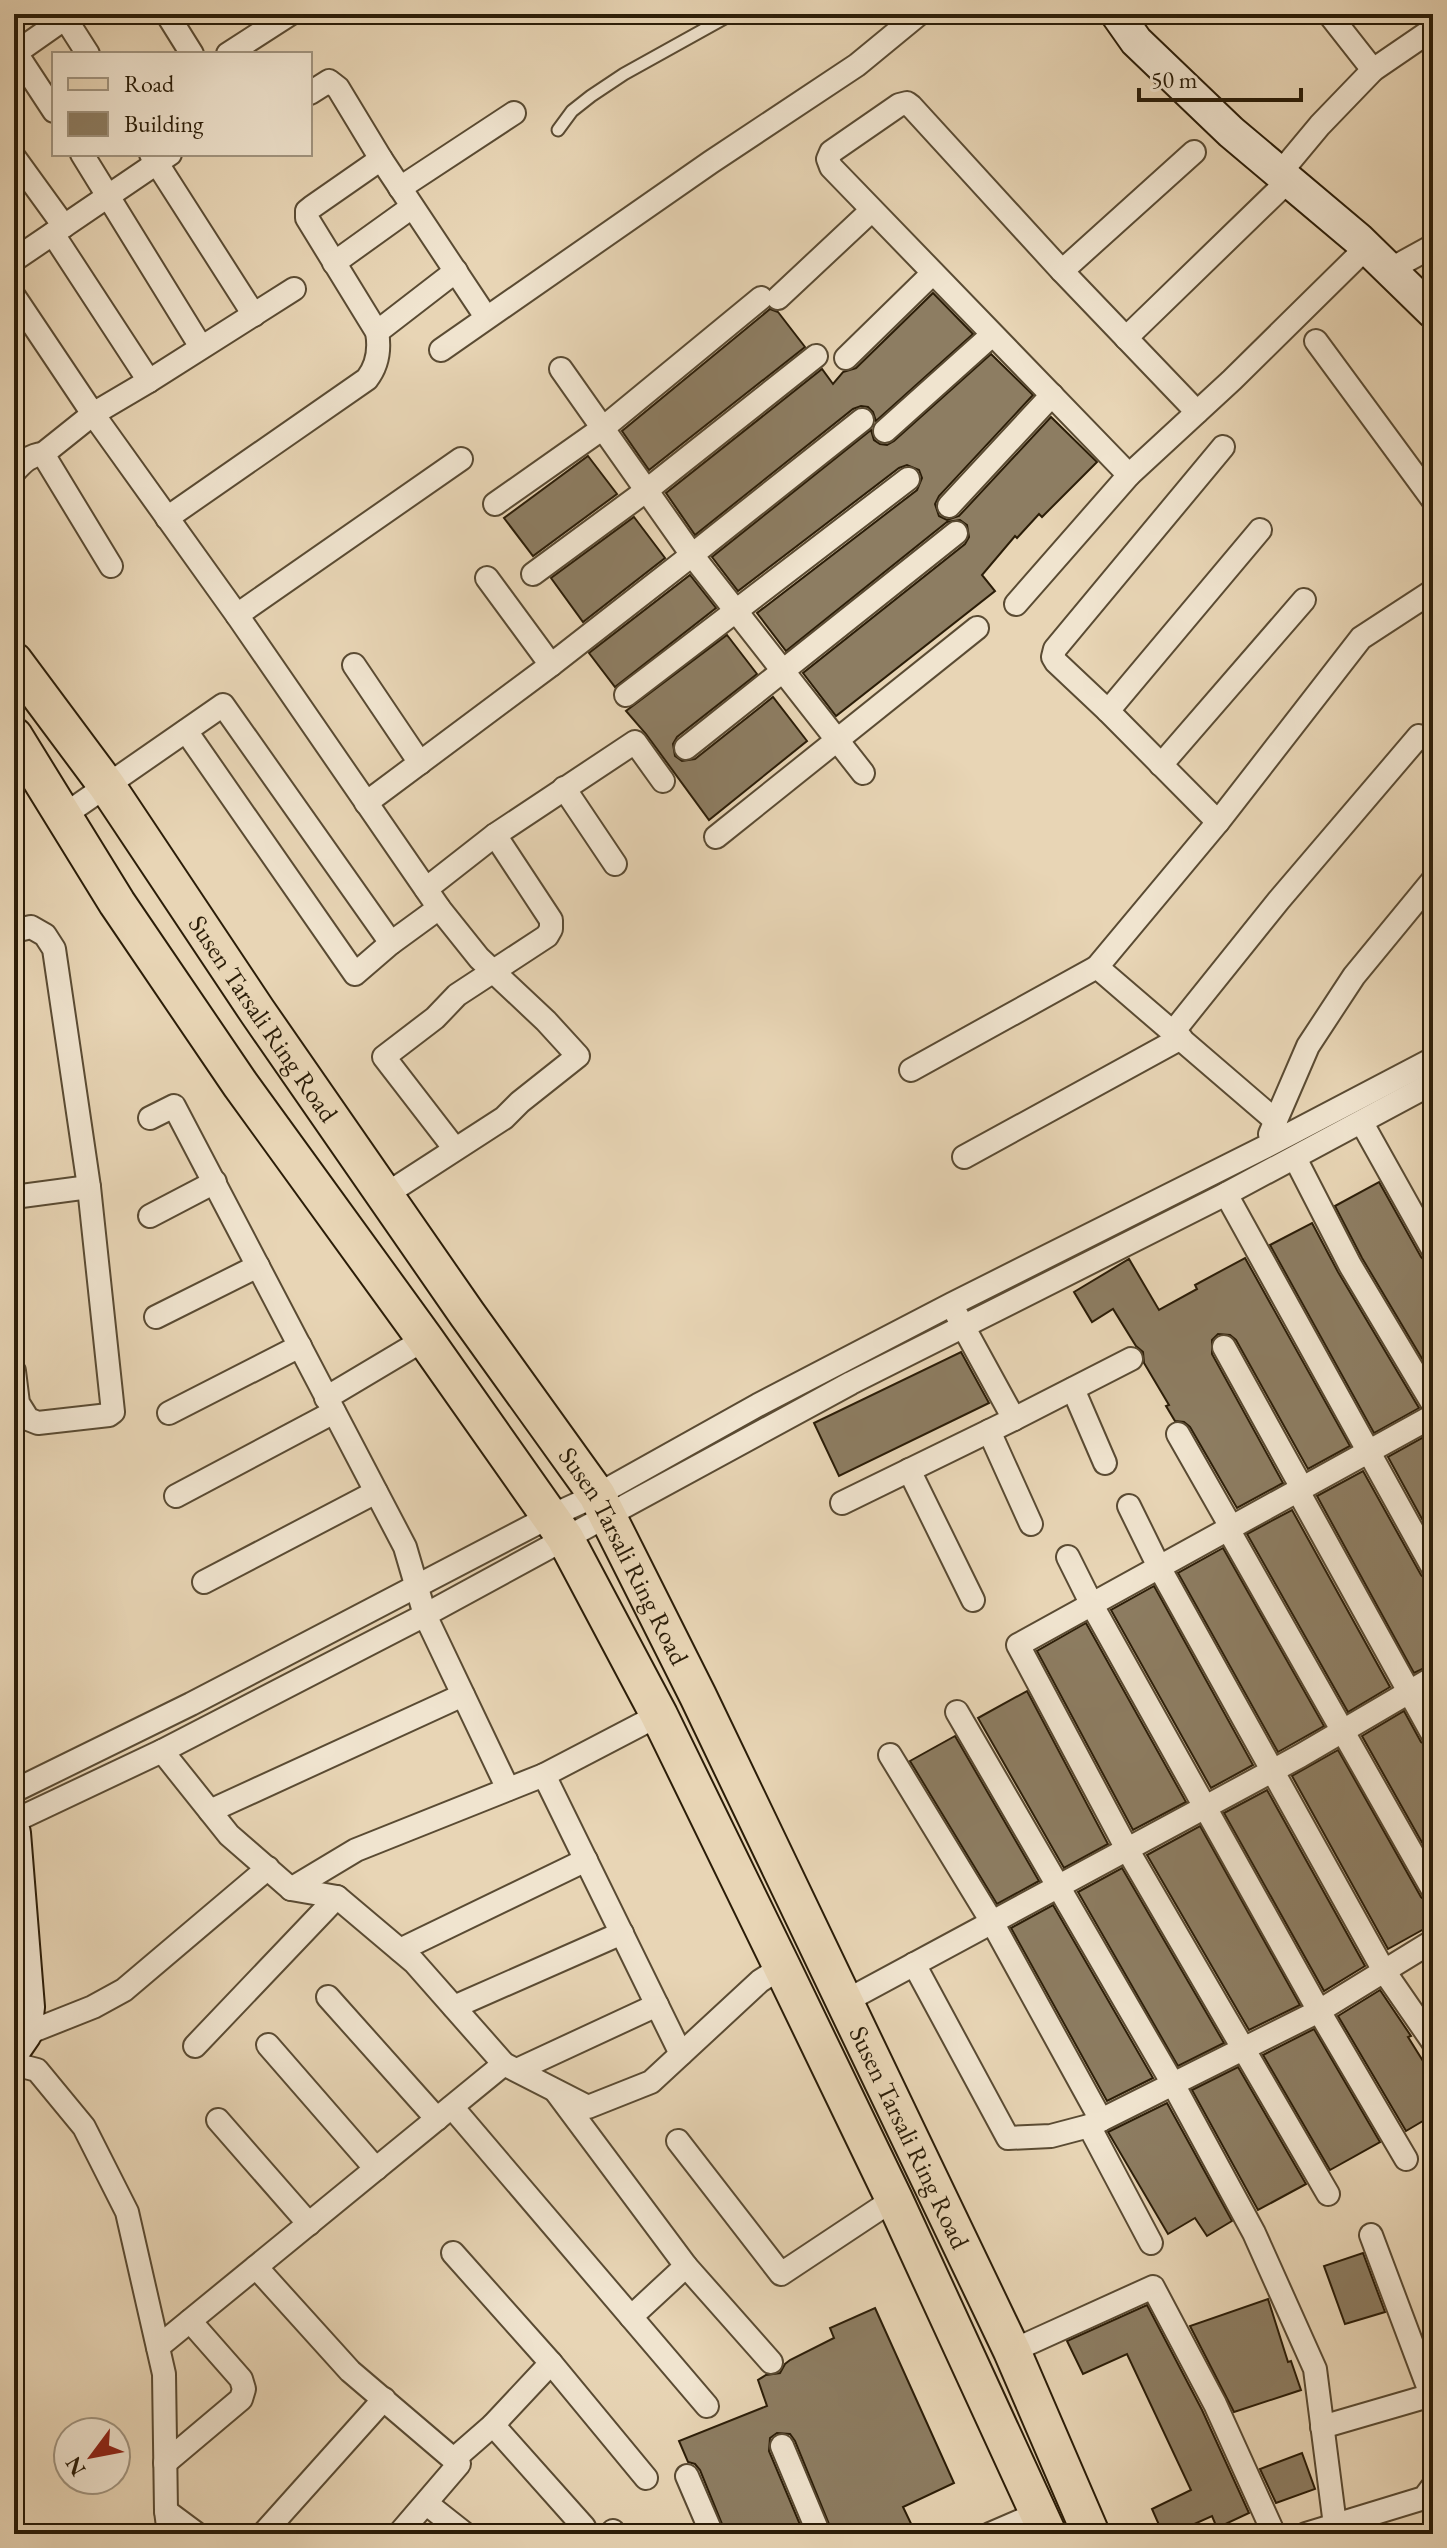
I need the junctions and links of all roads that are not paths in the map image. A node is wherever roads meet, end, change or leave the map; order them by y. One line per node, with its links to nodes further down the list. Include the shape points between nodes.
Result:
1 (167, 14): 11 (street)
2 (290, 14): 12 (street)
3 (732, 14): 17 (lane, via 624,74 572,111)
4 (1117, 14): 23 (street, via 1136,41)
5 (1329, 14): 13 (street)
6 (68, 16): 9 (street); 10 (street)
7 (905, 17): 40 (street, via 857,65)
8 (1433, 29): 13 (street)
9 (15, 52): 15 (street)
10 (87, 52)
11 (191, 52)
12 (231, 52)
13 (1373, 70): 23 (street, via 1320,125)
14 (312, 92): 22 (street, via 333,83)
15 (52, 108)
16 (514, 113): 25 (street)
17 (558, 130)
18 (1194, 152): 34 (street)
19 (83, 156): 24 (street)
20 (14, 157): 27 (street)
21 (159, 157): 24 (street); 39 (street)
22 (381, 159): 25 (street); 31 (street, via 307,211)
23 (1285, 177): 29 (street); 43 (street)
24 (109, 195): 27 (street); 45 (street)
25 (406, 198): 31 (street); 33 (street)
26 (872, 210): 34 (street, via 828,159 907,103); 35 (street); 55 (street)
27 (58, 230): 30 (street); 50 (street)
28 (1433, 246): 32 (street)
29 (1367, 247): 32 (street); 52 (street)
30 (14, 260)
31 (334, 263): 41 (street)
32 (1391, 269): 38 (street)
33 (456, 271): 40 (street); 41 (street)
34 (1062, 271): 43 (street)
35 (933, 273): 42 (street); 48 (street)
36 (294, 289): 39 (street)
37 (14, 296): 53 (street)
38 (1433, 312)
39 (254, 315): 45 (street)
40 (486, 317): 46 (street)
41 (377, 332): 67 (street, via 376,363 367,379)
42 (992, 335): 51 (street); 56 (street)
43 (1126, 338): 52 (street)
44 (1316, 341): 64 (street)
45 (201, 347): 50 (street)
46 (441, 350)
47 (816, 356): 63 (street)
48 (846, 358)
49 (561, 369): 55 (street)
50 (149, 381): 53 (street)
51 (1052, 395): 61 (street); 66 (street)
52 (1197, 412): 61 (street)
53 (93, 414): 58 (street); 67 (street)
54 (862, 420): 70 (street)
55 (603, 428): 63 (street); 65 (street)
56 (885, 431)
57 (1223, 447): 85 (street, via 1055,649 1056,662)
58 (43, 454): 60 (street, via 24,461); 71 (street)
59 (461, 459): 78 (street)
60 (14, 472)
61 (1129, 475): 76 (street)
62 (908, 479): 77 (street)
63 (647, 490): 70 (street); 72 (street)
64 (1433, 500)
65 (495, 504)
66 (949, 506)
67 (167, 518): 78 (street)
68 (1260, 530): 85 (street)
69 (956, 533): 83 (street)
70 (692, 555): 77 (street); 82 (street)
71 (111, 566)
72 (533, 574)
73 (487, 578): 82 (street)
74 (1433, 591): 99 (street, via 1361,638)
75 (1304, 600): 92 (street)
76 (1016, 604)
77 (737, 612): 83 (street); 84 (street)
78 (237, 615): 97 (street)
79 (977, 628): 89 (street)
80 (14, 661): 95 (main road, Susen Tarsali Ring Road)
81 (354, 665): 91 (street)
82 (551, 665): 91 (street)
83 (784, 672): 89 (street); 90 (street)
84 (626, 695)
85 (1108, 711): 92 (street)
86 (186, 731): 95 (street); 107 (street, via 223,705); 107 (street, via 355,974)
87 (14, 736): 98 (main road, Susen Tarsali Ring Road)
88 (1419, 736): 110 (street, via 1279,900)
89 (837, 740): 93 (street); 101 (street)
90 (686, 748)
91 (420, 763): 97 (street)
92 (1161, 765): 99 (street)
93 (863, 773)
94 (663, 781): 96 (street, via 635,742)
95 (107, 786): 98 (street); 125 (main road, Susen Tarsali Ring Road)
96 (564, 788): 100 (street); 102 (street)
97 (366, 803): 104 (street)
98 (63, 816): 133 (main road, Susen Tarsali Ring Road, via 240,1084)
99 (1218, 822): 108 (street)
100 (495, 835): 104 (street); 109 (street, via 551,920 551,929)
101 (716, 837)
102 (615, 864)
103 (1433, 880): 115 (street, via 1354,976 1308,1046)
104 (426, 889): 105 (street)
105 (439, 908): 107 (street); 109 (street)
106 (14, 931): 123 (street, via 31,927 54,949)
107 (391, 943)
108 (1097, 967): 110 (street); 112 (street)
109 (493, 972): 118 (street, via 457,995 384,1057); 118 (street, via 578,1056 504,1118)
110 (1177, 1035): 115 (street); 119 (street)
111 (1433, 1059): 117 (street)
112 (911, 1070)
113 (1433, 1083): 116 (street)
114 (150, 1118): 122 (street, via 174,1106)
115 (1276, 1121): 117 (street)
116 (1362, 1123): 120 (street); 128 (street)
117 (1265, 1147): 121 (street); 130 (street)
118 (455, 1149): 125 (street)
119 (964, 1157)
120 (1295, 1158): 121 (street); 140 (street, via 1350,1265)
121 (1263, 1174): 124 (street)
122 (215, 1182): 127 (street); 129 (street)
123 (89, 1187): 126 (street); 139 (street, via 113,1412 38,1423)
124 (1226, 1194): 132 (street); 147 (street)
125 (385, 1195): 154 (main road, Susen Tarsali Ring Road)
126 (14, 1197)
127 (150, 1216)
128 (1433, 1250)
129 (258, 1266): 131 (street); 134 (street)
130 (952, 1304): 132 (street); 154 (street, via 758,1405)
131 (156, 1317)
132 (963, 1326): 144 (street); 154 (street)
133 (425, 1339): 141 (street); 157 (main road, Susen Tarsali Ring Road)
134 (300, 1346): 141 (street); 142 (street)
135 (1224, 1347): 150 (street)
136 (1131, 1359): 138 (street)
137 (14, 1371): 139 (street)
138 (1073, 1389): 144 (street); 148 (street)
139 (16, 1404)
140 (1433, 1404)
141 (330, 1405): 151 (street); 152 (street)
142 (169, 1413)
143 (1433, 1416): 147 (street)
144 (1014, 1419): 145 (street)
145 (989, 1431): 149 (street); 156 (street)
146 (1178, 1434): 158 (street)
147 (1368, 1452): 150 (street); 161 (street)
148 (1105, 1463)
149 (909, 1470): 153 (street); 164 (street)
150 (1300, 1489): 158 (street); 168 (street)
151 (376, 1492): 162 (street); 163 (street, via 405,1547)
152 (176, 1496)
153 (842, 1503)
154 (602, 1505): 157 (street); 199 (main road, Susen Tarsali Ring Road)
155 (1129, 1506): 160 (street)
156 (1031, 1524)
157 (558, 1527): 163 (street); 166 (street); 171 (main road, Susen Tarsali Ring Road)
158 (1230, 1528): 160 (street); 172 (street)
159 (1068, 1557): 165 (street)
160 (1159, 1567): 165 (street); 176 (street)
161 (1433, 1568)
162 (204, 1582)
163 (416, 1587): 166 (street); 179 (street)
164 (973, 1600)
165 (1092, 1605): 180 (street); 184 (street, via 1018,1645)
166 (425, 1615): 169 (street); 174 (street)
167 (1433, 1678): 168 (street)
168 (1409, 1691): 172 (street); 173 (street)
169 (463, 1695): 178 (street); 181 (street)
170 (957, 1712): 187 (street)
171 (659, 1715): 177 (street); 196 (main road, Susen Tarsali Ring Road)
172 (1344, 1730): 176 (street); 189 (street)
173 (1433, 1735)
174 (162, 1751): 181 (street); 182 (street)
175 (890, 1755): 191 (street)
176 (1272, 1771): 180 (street); 197 (street)
177 (544, 1775): 178 (street); 185 (street)
178 (508, 1789): 188 (street, via 356,1850)
179 (14, 1791)
180 (1205, 1807): 184 (street); 202 (street)
181 (210, 1811): 186 (street)
182 (14, 1821)
183 (14, 1833): 206 (street, via 28,2007)
184 (1127, 1849): 187 (street); 207 (street)
185 (586, 1860): 192 (street); 194 (street)
186 (268, 1868): 188 (street); 206 (street, via 124,1990)
187 (1058, 1887): 191 (street); 210 (street)
188 (291, 1889): 190 (street)
189 (1433, 1890)
190 (337, 1897): 194 (street); 205 (street)
191 (992, 1922): 195 (street); 214 (street)
192 (622, 1933): 200 (street); 201 (street)
193 (1433, 1941): 197 (street)
194 (400, 1950): 201 (street)
195 (914, 1964): 199 (street); 214 (street, via 1008,2138 1051,2136)
196 (782, 1967): 208 (street); 219 (main road, Susen Tarsali Ring Road)
197 (1384, 1971): 202 (street); 203 (street)
198 (328, 1997): 212 (street)
199 (844, 2002): 229 (main road, Susen Tarsali Ring Road)
200 (657, 2005): 208 (street); 209 (street)
201 (454, 2007): 209 (street)
202 (1319, 2011): 207 (street); 216 (street)
203 (1433, 2042)
204 (268, 2045): 217 (street)
205 (195, 2046)
206 (18, 2049): 228 (street, via 84,2127 127,2212)
207 (1245, 2049): 210 (street); 218 (street)
208 (681, 2054): 211 (street, via 651,2082 588,2107)
209 (511, 2067): 211 (street); 212 (street)
210 (1173, 2084): 214 (street); 236 (street, via 1254,2233 1315,2369)
211 (555, 2090): 224 (street)
212 (444, 2113): 217 (street); 226 (street)
213 (218, 2120): 220 (street)
214 (1095, 2123): 222 (street)
215 (678, 2141): 219 (street, via 781,2274)
216 (1406, 2159)
217 (376, 2169): 220 (street)
218 (1328, 2194)
219 (894, 2199): 246 (main road, Susen Tarsali Ring Road)
220 (309, 2224): 225 (street)
221 (1371, 2235): 232 (street)
222 (1151, 2243)
223 (453, 2253): 231 (street)
224 (686, 2266): 226 (street); 230 (street)
225 (256, 2267): 227 (street); 233 (street, via 350,2371)
226 (631, 2317): 234 (street)
227 (190, 2321): 228 (street); 239 (street, via 244,2389 241,2399)
228 (158, 2347): 239 (street, via 164,2374)
229 (1012, 2351): 257 (main road, Susen Tarsali Ring Road); 258 (street, via 1153,2287 1215,2404)
230 (771, 2362)
231 (551, 2363): 235 (street); 241 (street)
232 (1432, 2398): 236 (street)
233 (384, 2399): 238 (street); 251 (street)
234 (707, 2406)
235 (493, 2425): 238 (street); 247 (street)
236 (1322, 2427): 248 (street)
237 (782, 2446): 255 (street)
238 (454, 2459): 243 (street, via 459,2464)
239 (165, 2463): 244 (street)
240 (687, 2476): 254 (street)
241 (646, 2478)
242 (1429, 2492): 245 (street); 248 (street)
243 (427, 2504): 252 (street); 253 (street)
244 (166, 2511): 249 (street); 250 (street)
245 (1433, 2519)
246 (1043, 2524): 256 (street)
247 (584, 2527)
248 (1321, 2530)
249 (169, 2534)
250 (197, 2534)
251 (263, 2534)
252 (399, 2534)
253 (465, 2534)
254 (712, 2534)
255 (819, 2534)
256 (990, 2534)
257 (1091, 2534)
258 (1274, 2534)

